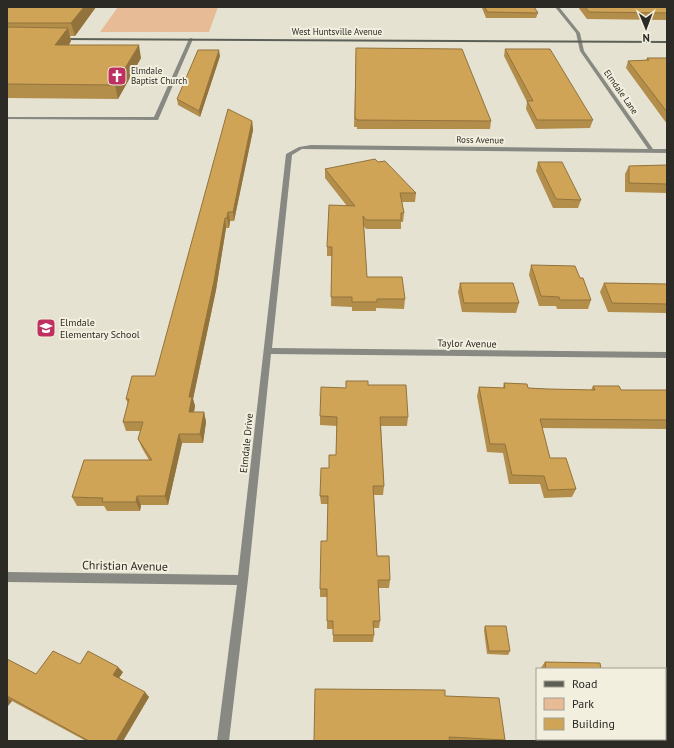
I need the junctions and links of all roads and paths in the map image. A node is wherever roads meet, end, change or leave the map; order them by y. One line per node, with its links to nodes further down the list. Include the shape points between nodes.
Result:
1 (557, 7): 4 (street, Elmdale Lane, via 578,33)
2 (53, 38): 3 (main road, West Huntsville Avenue)
3 (191, 39): 4 (main road, West Huntsville Avenue); 6 (street, via 156,118)
4 (580, 42): 5 (main road, West Huntsville Avenue); 8 (street, Elmdale Lane, via 582,51)
5 (667, 42)
6 (7, 118)
7 (294, 150): 8 (street, Ross Avenue, via 311,148); 10 (street, Elmdale Drive, via 288,158)
8 (652, 151): 9 (street, Ross Avenue)
9 (667, 151)
10 (267, 350): 11 (street, Taylor Avenue); 13 (street, Elmdale Drive)
11 (667, 355)
12 (7, 577): 13 (street, Christian Avenue)
13 (243, 580): 14 (street, Elmdale Drive)
14 (223, 741)

